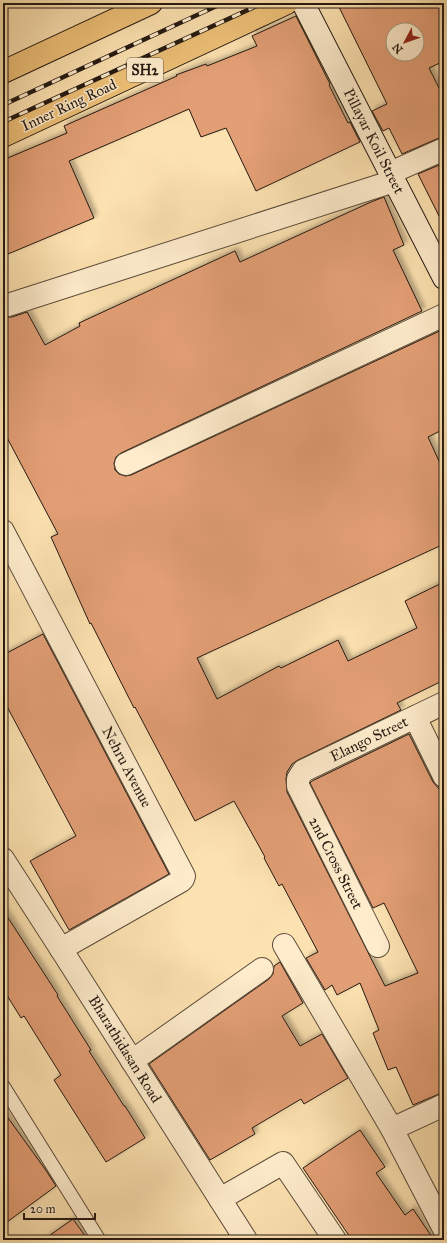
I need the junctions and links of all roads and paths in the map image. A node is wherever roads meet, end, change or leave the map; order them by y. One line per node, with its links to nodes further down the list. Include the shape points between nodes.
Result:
1 (151, 3): 4 (main road)
2 (287, 3): 5 (main road, Inner Ring Road / SH2)
3 (303, 3): 7 (street, Pillayar Koil Street)
4 (3, 72)
5 (3, 136)
6 (444, 149): 7 (street)
7 (392, 177): 8 (street, Pillayar Koil Street); 9 (street)
8 (444, 278)
9 (8, 305)
10 (444, 315): 11 (street)
11 (126, 464)
12 (3, 531): 20 (street, Nehru Avenue, via 184,876 183,879)
13 (444, 703): 14 (street, Elango Street)
14 (414, 717): 15 (street); 16 (street, Elango Street, via 303,771)
15 (444, 776)
16 (298, 779): 19 (street, 2nd Cross Street, via 298,786)
17 (3, 859): 20 (street, Bharathidasan Road)
18 (284, 945): 25 (street)
19 (378, 946)
20 (61, 949): 22 (street, Bharathidasan Road)
21 (262, 969): 22 (street)
22 (132, 1061): 26 (street, Bharathidasan Road)
23 (3, 1086): 28 (lane)
24 (444, 1105): 25 (street)
25 (392, 1129): 27 (street)
26 (220, 1199): 29 (street, Bharathidasan Road); 30 (street, via 283,1163)
27 (444, 1229)
28 (99, 1240)
29 (246, 1240)
30 (335, 1240)

